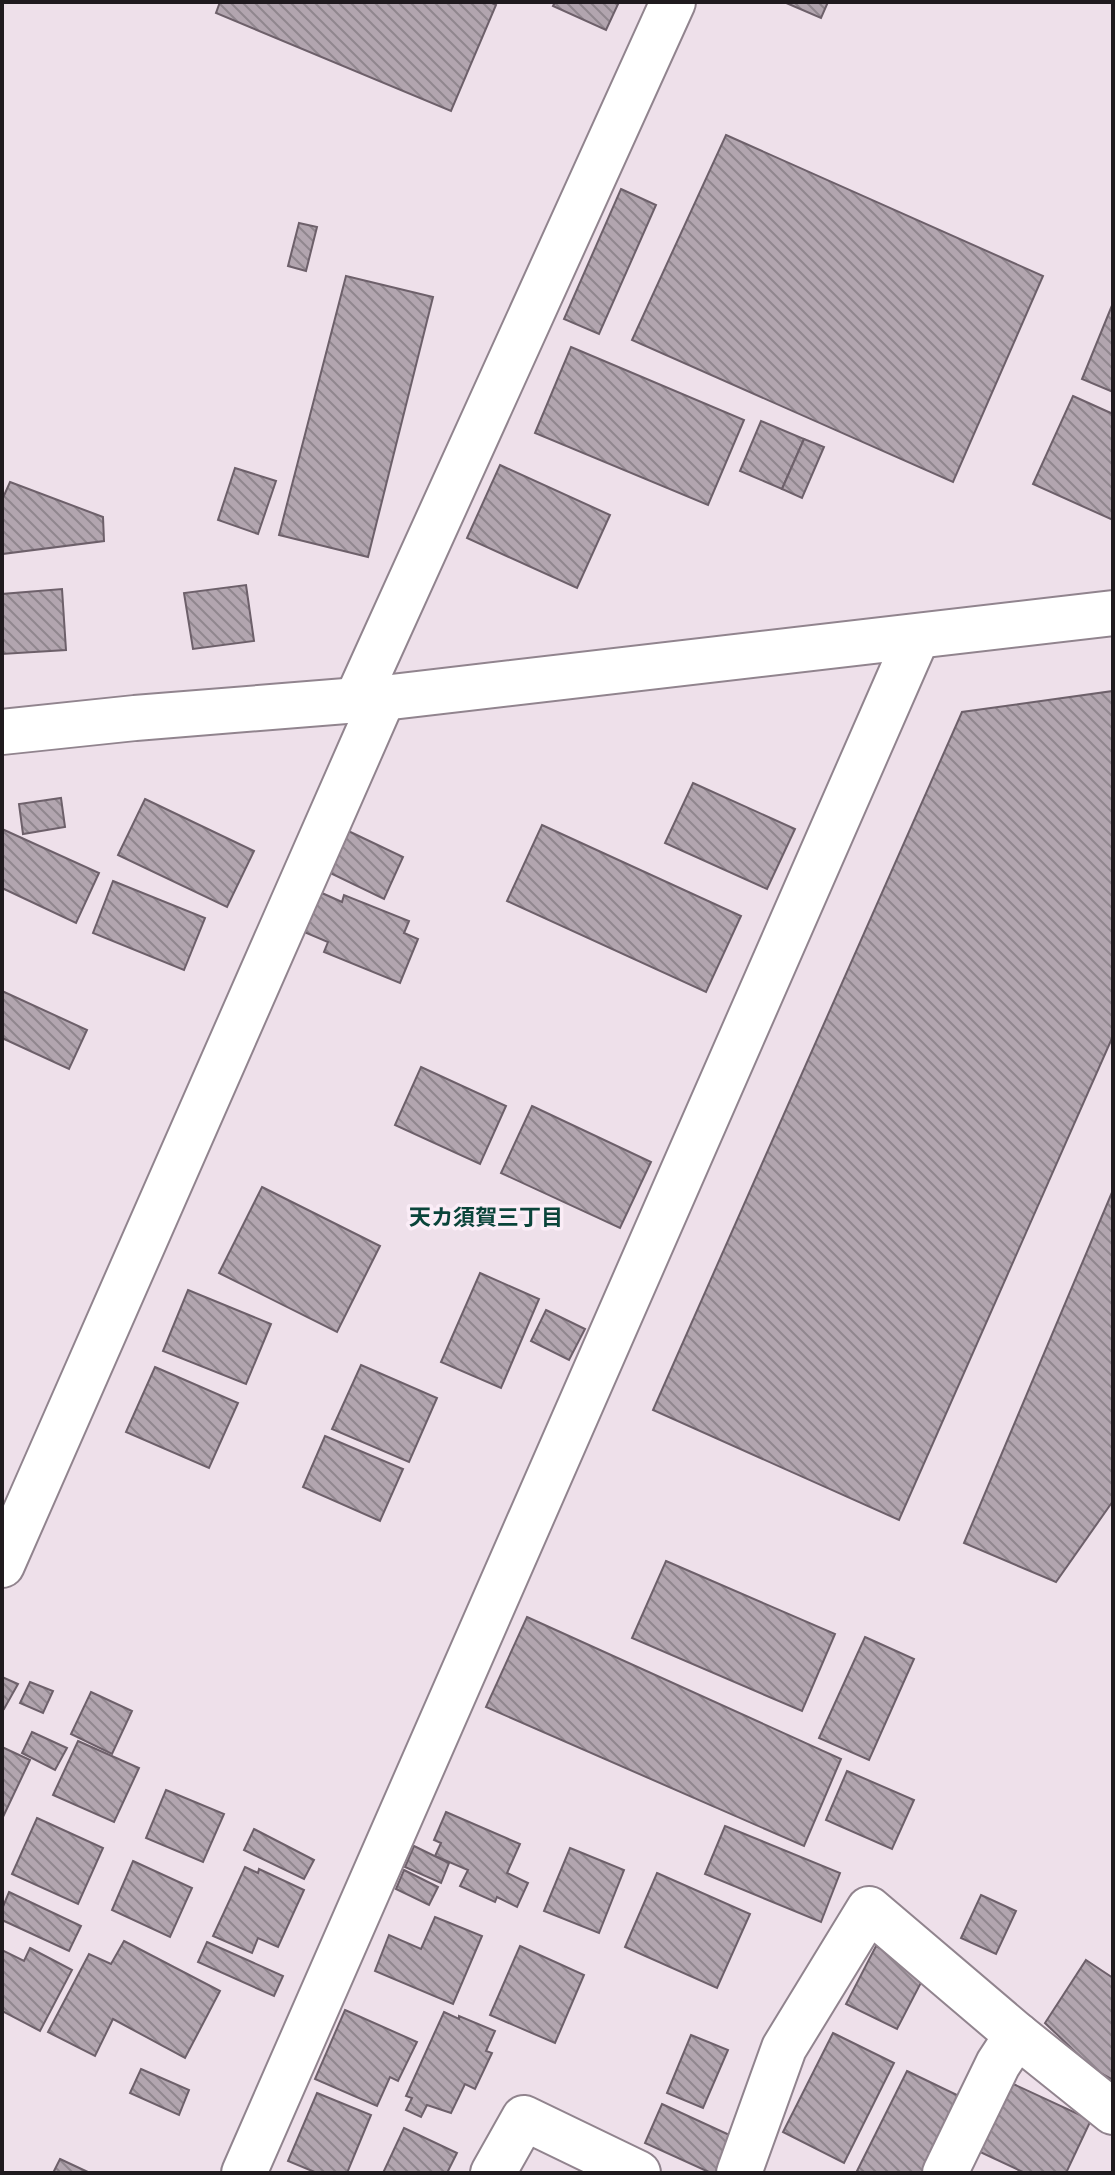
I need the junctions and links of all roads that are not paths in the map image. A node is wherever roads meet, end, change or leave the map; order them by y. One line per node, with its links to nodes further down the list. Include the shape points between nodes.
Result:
1 (673, 2): 4 (street)
2 (1113, 613): 3 (street)
3 (917, 637): 4 (street); 9 (street)
4 (370, 699): 5 (street); 6 (street)
5 (2, 732)
6 (2, 1565)
7 (1017, 2035): 8 (street); 12 (street, via 869,1909 784,2048); 13 (street)
8 (1113, 2112)
9 (244, 2173)
10 (493, 2173): 11 (street, via 524,2118)
11 (638, 2173)
12 (739, 2173)
13 (945, 2173)

